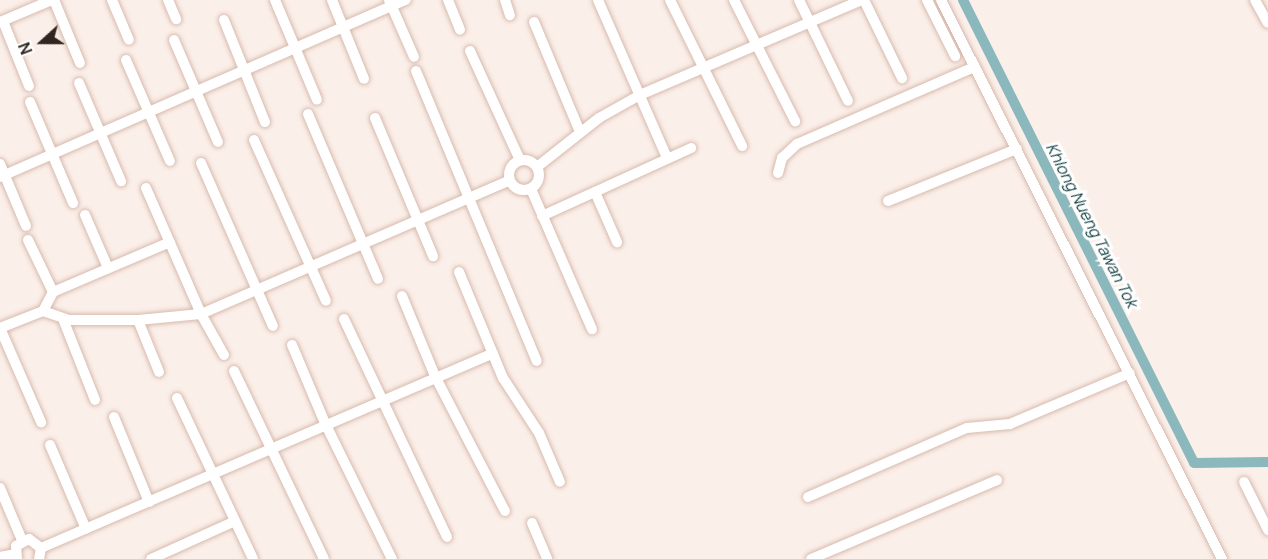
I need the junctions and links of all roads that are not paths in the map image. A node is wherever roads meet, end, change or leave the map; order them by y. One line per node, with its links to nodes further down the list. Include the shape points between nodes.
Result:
1 (112, 0): 27 (street)
2 (168, 0): 19 (street)
3 (275, 0): 30 (street)
4 (332, 0): 25 (street)
5 (406, 0): 17 (street)
6 (448, 0): 26 (street)
7 (504, 0): 18 (street)
8 (598, 0): 45 (street)
9 (670, 0): 37 (street)
10 (734, 0): 29 (street)
11 (799, 0): 23 (street)
12 (863, 0): 23 (street); 40 (street)
13 (927, 0): 32 (street)
14 (941, 0): 36 (street)
15 (1255, 0): 24 (street)
16 (50, 1): 21 (street); 35 (street)
17 (391, 4): 25 (street); 33 (street)
18 (510, 15)
19 (176, 19)
20 (224, 20): 38 (street)
21 (2, 22): 43 (street)
22 (534, 22): 54 (street)
23 (810, 23): 29 (street); 47 (street)
24 (1268, 23)
25 (344, 29): 30 (street); 41 (street)
26 (460, 30)
27 (129, 40)
28 (174, 40): 44 (street)
29 (757, 45): 37 (street); 52 (street)
30 (296, 49): 38 (street); 46 (street)
31 (470, 51): 63 (street)
32 (955, 56)
33 (414, 57)
34 (126, 60): 49 (street)
35 (80, 63)
36 (974, 67): 60 (street); 68 (street, via 797,144 782,158)
37 (703, 68): 45 (street); 58 (street)
38 (245, 71): 44 (street); 53 (street)
39 (416, 71): 75 (street)
40 (902, 78)
41 (364, 79)
42 (79, 83): 55 (street)
43 (29, 86)
44 (197, 92): 49 (street); 57 (street)
45 (640, 94): 54 (street); 62 (street)
46 (317, 100)
47 (848, 101)
48 (30, 102): 61 (street)
49 (149, 112): 55 (street); 64 (street)
50 (308, 114): 85 (street)
51 (375, 118): 80 (street)
52 (795, 121)
53 (265, 122)
54 (580, 132): 67 (street)
55 (101, 133): 61 (street); 70 (street)
56 (254, 140): 87 (street)
57 (218, 142)
58 (742, 146)
59 (691, 148): 62 (street)
60 (1017, 149): 76 (street); 109 (street)
61 (52, 154): 69 (street); 77 (street)
62 (668, 158): 74 (street)
63 (520, 160): 67 (street); 71 (street, via 510,168)
64 (170, 161)
65 (0, 164): 69 (street)
66 (201, 164): 91 (street)
67 (537, 167): 73 (street, via 539,179)
68 (778, 173)
69 (2, 176): 81 (street)
70 (121, 181)
71 (509, 181): 73 (street, via 518,190); 75 (street)
72 (146, 188): 83 (street)
73 (531, 189): 79 (street)
74 (595, 192): 79 (street); 84 (street)
75 (470, 198): 80 (street); 106 (street)
76 (888, 201)
77 (73, 203)
78 (85, 215): 88 (street)
79 (542, 216): 102 (street)
80 (417, 221): 85 (street); 86 (street)
81 (26, 226)
82 (28, 240): 92 (street)
83 (170, 242): 88 (street); 96 (street)
84 (617, 242)
85 (363, 244): 87 (street); 90 (street)
86 (433, 256)
87 (310, 267): 91 (street); 94 (street)
88 (108, 268): 92 (street)
89 (459, 272): 104 (street)
90 (378, 279)
91 (257, 290): 96 (street); 100 (street)
92 (53, 292): 95 (street)
93 (402, 296): 110 (street)
94 (326, 301)
95 (43, 310): 97 (street); 101 (street)
96 (201, 314): 99 (street); 105 (street)
97 (63, 319): 99 (street); 113 (street)
98 (344, 319): 112 (street)
99 (138, 320): 108 (street)
100 (273, 326)
101 (0, 328): 115 (street)
102 (592, 329)
103 (292, 345): 116 (street)
104 (493, 353): 110 (street); 121 (street, via 508,389 539,433)
105 (224, 355)
106 (537, 360)
107 (234, 371): 118 (street)
108 (159, 372)
109 (1130, 373): 124 (street, via 1010,424 968,428); 143 (street)
110 (435, 376): 112 (street); 126 (street)
111 (177, 398): 119 (street)
112 (380, 399): 116 (street); 131 (street)
113 (95, 400)
114 (114, 417): 125 (street)
115 (41, 422)
116 (325, 423): 118 (street); 140 (street)
117 (50, 446): 129 (street)
118 (269, 449): 119 (street); 139 (street)
119 (211, 474): 125 (street); 127 (street)
120 (997, 480): 142 (street)
121 (560, 482)
122 (1244, 482): 130 (street)
123 (0, 488): 132 (street)
124 (808, 497)
125 (150, 502): 129 (street)
126 (505, 511)
127 (233, 522): 134 (street); 138 (street)
128 (532, 523): 141 (street)
129 (86, 529): 133 (street)
130 (1268, 530)
131 (447, 537)
132 (22, 540): 133 (street, via 37,542); 136 (street)
133 (40, 554)
134 (176, 554): 137 (street)
135 (0, 557): 136 (street)
136 (16, 557)
137 (151, 559)
138 (253, 559)
139 (324, 559)
140 (392, 559)
141 (547, 559)
142 (811, 559)
143 (1222, 559)

